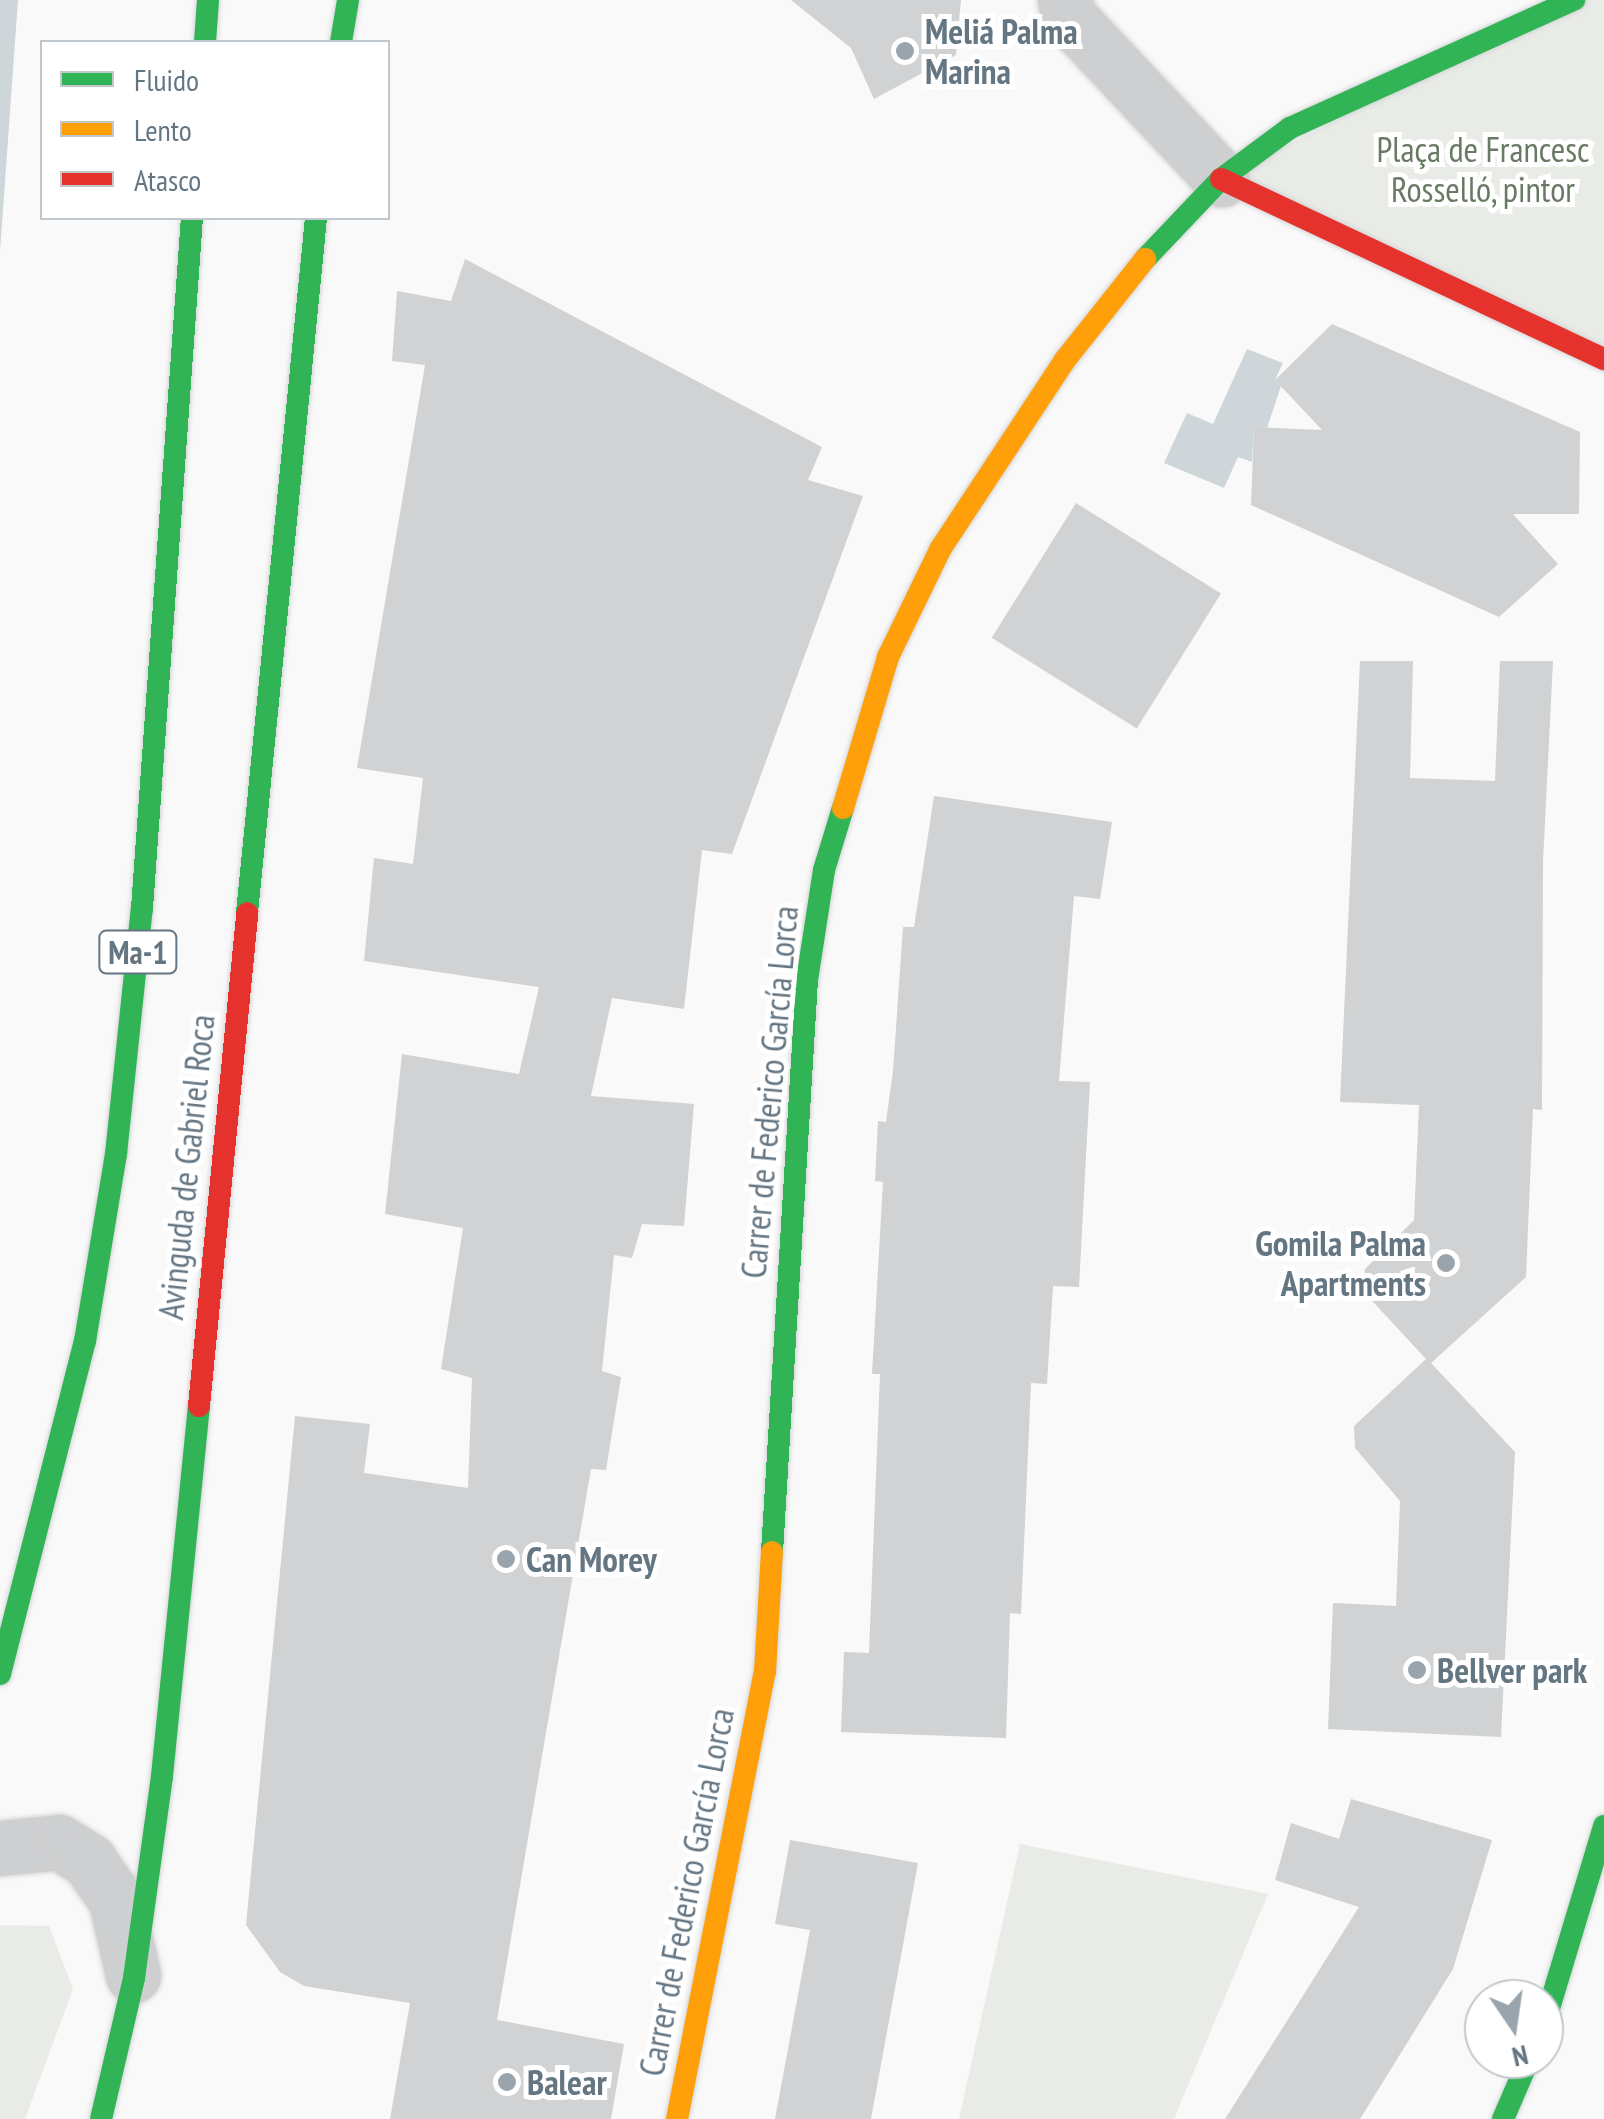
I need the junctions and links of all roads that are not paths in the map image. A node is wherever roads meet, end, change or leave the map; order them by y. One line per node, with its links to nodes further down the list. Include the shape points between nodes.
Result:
1 (208, 0): 5 (main road)
2 (348, 0): 6 (main road)
3 (1064, 0): 7 (street, via 1068,16)
4 (1574, 0): 7 (main road, via 1290,128)
5 (205, 40)
6 (341, 40)
7 (1221, 179): 10 (main road); 19 (main road, Carrer de Federico García Lorca, via 1132,274 1065,360 940,548 888,657 853,759 824,870 807,980 765,1672)
8 (192, 220): 11 (main road, Avinguda de Gabriel Roca / Ma-1, via 142,908 116,1154 57,1464)
9 (316, 220): 15 (main road, Avinguda de Gabriel Roca, via 170,1698)
10 (1604, 359)
11 (0, 1674)
12 (1604, 1826): 14 (main road)
13 (0, 1848): 15 (street, via 59,1842 89,1861 116,1900)
14 (1602, 1854): 16 (main road)
15 (134, 1978): 18 (main road, Avinguda de Gabriel Roca)
16 (1560, 1979)
17 (1520, 2079): 20 (main road)
18 (101, 2119)
19 (677, 2119)
20 (1503, 2119)

